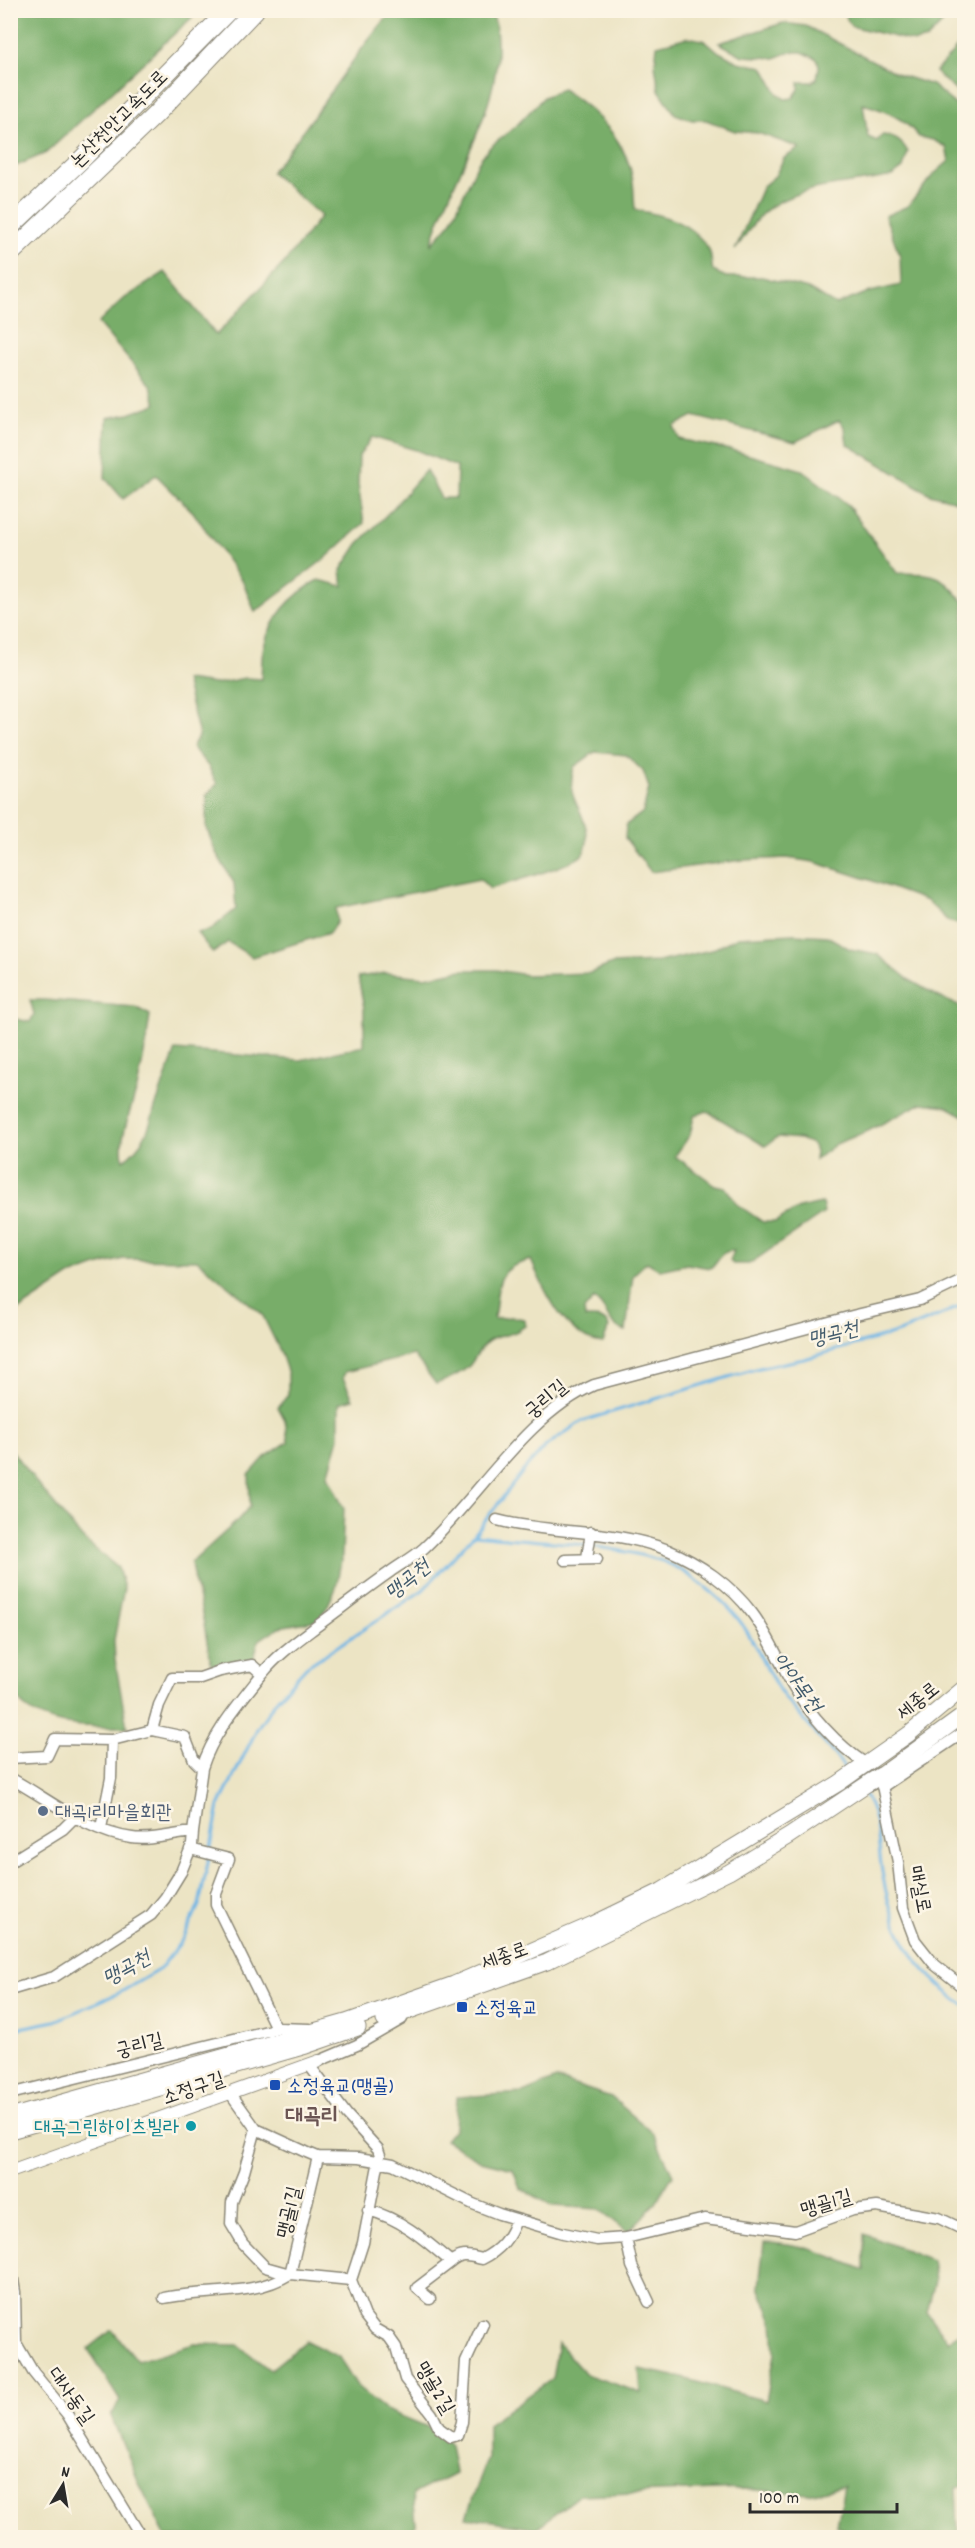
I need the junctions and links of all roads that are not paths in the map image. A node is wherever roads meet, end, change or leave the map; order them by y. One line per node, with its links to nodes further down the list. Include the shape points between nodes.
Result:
1 (229, 10): 3 (highway, 논산천안고속도로)
2 (255, 10): 4 (highway, 논산천안고속도로, via 155,116)
3 (10, 227)
4 (10, 254)
5 (964, 1279): 9 (street, 궁리길, via 920,1300 719,1351 577,1393 553,1410 509,1454 423,1549 272,1661)
6 (497, 1520): 7 (street)
7 (591, 1532): 8 (street, via 592,1558); 17 (street, via 667,1550 700,1566 729,1589 752,1613 805,1705)
8 (565, 1560)
9 (262, 1674): 12 (street, via 252,1665 200,1678 172,1678); 16 (street, 궁리길, via 228,1719)
10 (964, 1688): 17 (main road, 세종로, via 909,1734)
11 (964, 1715): 17 (main road, 세종로)
12 (153, 1730): 14 (street); 16 (street, via 185,1737 194,1760)
13 (964, 1732): 17 (street)
14 (112, 1740): 15 (street, via 55,1739 47,1756); 20 (street, via 111,1778)
15 (10, 1758)
16 (202, 1768): 21 (street, 궁리길)
17 (871, 1776): 24 (street, 매실로, via 898,1862 903,1908 915,1940 934,1964); 26 (main road, 세종로, via 852,1794 729,1872 547,1962); 28 (main road, 세종로, via 839,1783 662,1892 593,1924 454,1984)
18 (10, 1778): 19 (street)
19 (75, 1816): 20 (street); 23 (street, via 63,1829)
20 (100, 1828): 21 (street, via 133,1838)
21 (193, 1832): 22 (street, 궁리길)
22 (190, 1849): 25 (street, 궁리길, via 165,1898 151,1915 54,1977); 27 (street, via 229,1859 216,1905)
23 (10, 1862)
24 (964, 1988)
25 (10, 1990)
26 (428, 2004): 29 (street, via 357,2045); 34 (main road, 세종로, via 306,2046)
27 (276, 2028): 28 (street, 궁리길); 30 (street, 궁리길)
28 (321, 2029): 32 (main road, 세종로)
29 (314, 2063): 31 (street, 소정구길); 36 (street, via 347,2115 378,2149)
30 (10, 2094)
31 (231, 2094): 33 (street); 37 (street, 소정구길)
32 (10, 2117)
33 (256, 2129): 35 (street, 맹골1길); 44 (street, via 232,2202 231,2224 265,2267)
34 (10, 2131)
35 (318, 2157): 36 (street, 맹골1길); 44 (street, 맹골1길)
36 (379, 2162): 38 (street); 39 (street, 맹골1길, via 393,2164 473,2204)
37 (10, 2172)
38 (368, 2210): 43 (street, via 412,2229); 45 (street, via 361,2252)
39 (516, 2219): 41 (street, 맹골1길, via 597,2240); 43 (street, via 512,2233 492,2254 482,2259 458,2256)
40 (964, 2230): 41 (street, 맹골1길, via 939,2218 877,2207 795,2231 705,2219)
41 (626, 2238): 48 (street, via 632,2266)
42 (10, 2261): 50 (street, 대사동길, via 16,2343 33,2372 67,2414)
43 (451, 2262): 47 (street, via 417,2288)
44 (290, 2274): 45 (street); 46 (street, via 267,2286)
45 (351, 2280): 49 (street, 맹골2길, via 365,2316 396,2348 405,2379 438,2428 451,2437 458,2435 462,2422 466,2361)
46 (164, 2298)
47 (430, 2299)
48 (650, 2302)
49 (483, 2324)
50 (142, 2538)

